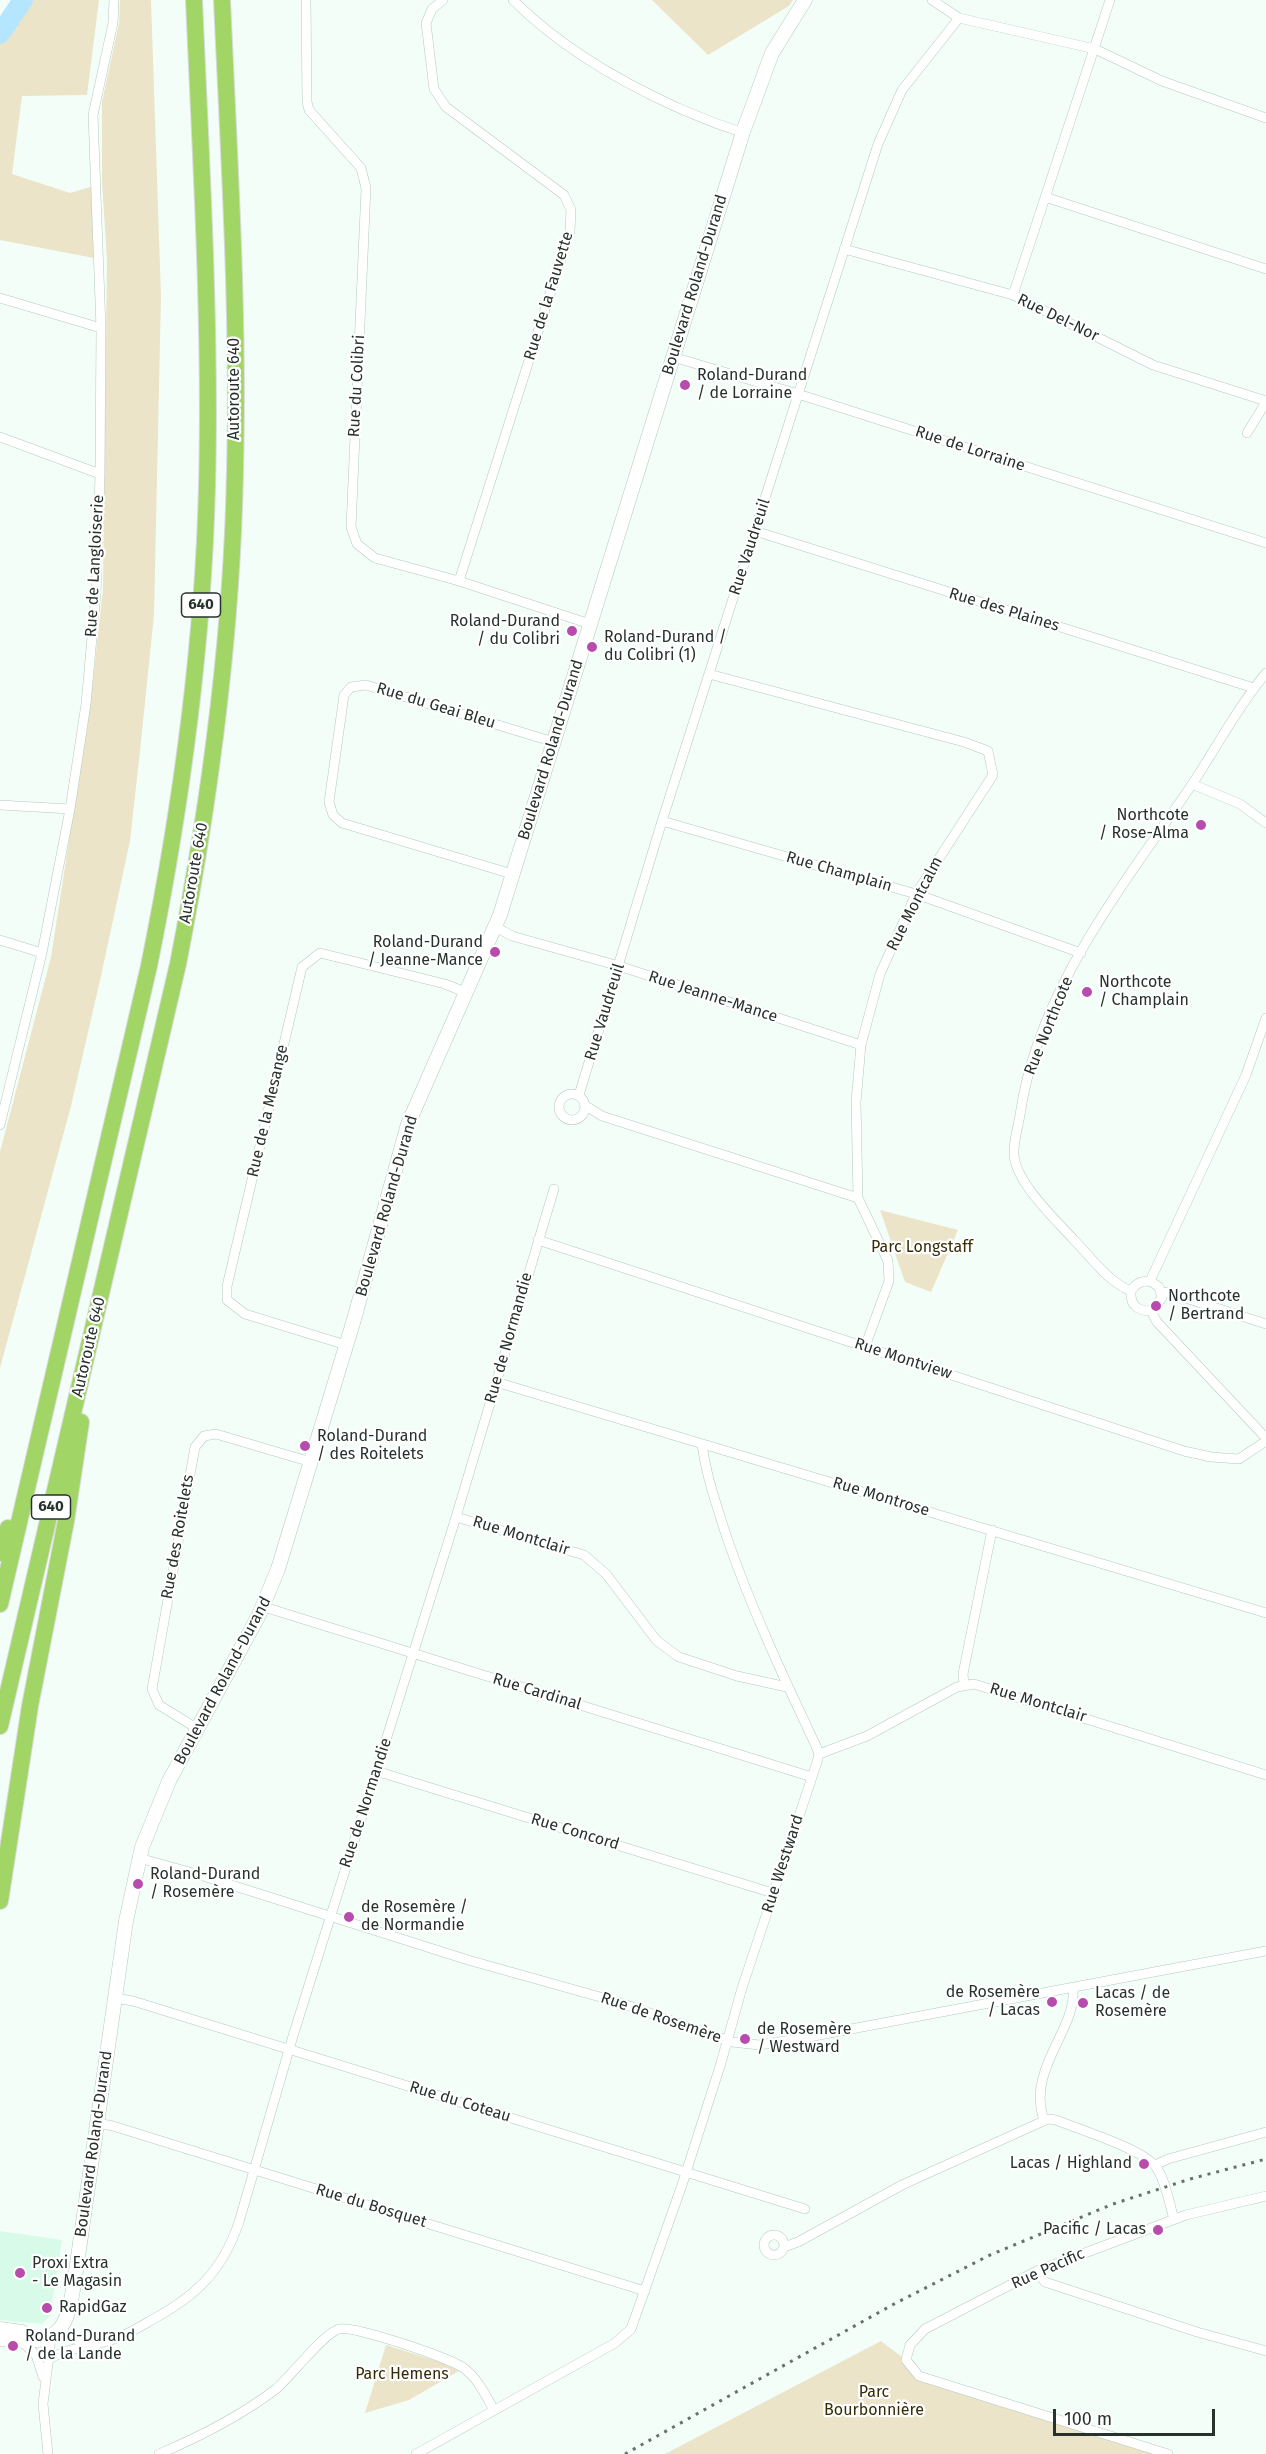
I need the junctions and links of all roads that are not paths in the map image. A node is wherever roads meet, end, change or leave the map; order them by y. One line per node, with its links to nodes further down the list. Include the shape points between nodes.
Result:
1 (114, 0): 19 (street, Rue de Langloiserie, via 113,23 93,116)
2 (194, 0): 65 (highway, Autoroute 640 / 640, via 208,388 206,516 197,654 182,777 155,936)
3 (222, 0): 57 (highway, Autoroute 640 / 640, via 236,391 233,524 224,653 208,791 186,922)
4 (306, 0): 28 (street, Rue du Colibri, via 309,110 361,168 366,188 351,527 357,544 375,558)
5 (443, 0): 28 (street, Rue de la Fauvette, via 432,9 426,23 434,89 446,107 564,195 571,210 570,231)
6 (513, 0): 13 (street, via 596,67 722,127)
7 (805, 0): 13 (street, Boulevard Roland-Durand, via 772,52)
8 (932, 0): 10 (street)
9 (1110, 0): 11 (street)
10 (959, 18): 11 (street); 15 (street, Rue Vaudreuil, via 902,90 878,144)
11 (1095, 49): 12 (street, via 1162,81); 14 (street)
12 (1266, 118)
13 (743, 132): 20 (street, Boulevard Roland-Durand)
14 (1045, 197): 16 (street); 17 (street)
15 (844, 249): 17 (street, Rue Del-Nor); 21 (street, Rue Vaudreuil)
16 (1266, 269)
17 (1013, 295): 22 (street, Rue Del-Nor, via 1153,365)
18 (0, 298): 19 (street)
19 (101, 328): 25 (street, Rue de Langloiserie)
20 (673, 357): 21 (street, Rue de Lorraine); 29 (street, Boulevard Roland-Durand)
21 (798, 394): 26 (street, Rue Vaudreuil); 27 (street, Rue de Lorraine)
22 (1266, 402): 23 (street)
23 (1247, 434)
24 (0, 437): 25 (street)
25 (100, 474): 36 (street, Rue de Langloiserie, via 96,593 86,704)
26 (755, 531): 31 (street, Rue Vaudreuil); 32 (street, Rue des Plaines)
27 (1266, 543)
28 (459, 581): 29 (street, Rue du Colibri)
29 (590, 624): 33 (street, Boulevard Roland-Durand)
30 (1266, 673): 32 (street, Rue Northcote)
31 (709, 674): 37 (street, Rue Vaudreuil); 40 (street, Rue Montcalm, via 988,751 993,775)
32 (1254, 688): 34 (street, Rue Northcote)
33 (554, 742): 39 (street, Boulevard Roland-Durand); 39 (street, Rue du Geai Bleu, via 366,685 351,687 344,695 329,802 333,815 342,823)
34 (1192, 784): 38 (street, via 1240,804); 44 (street, Rue Northcote, via 1146,848)
35 (0, 805): 36 (street)
36 (70, 809): 43 (street, Rue de Langloiserie)
37 (662, 821): 40 (street, Rue Champlain); 45 (street, Rue Vaudreuil)
38 (1266, 823)
39 (512, 874): 41 (street, Boulevard Roland-Durand)
40 (916, 894): 44 (street, Rue Champlain); 48 (street, Rue Montcalm, via 880,975)
41 (496, 927): 45 (street, Rue Jeanne-Mance, via 513,936); 46 (street, Boulevard Roland-Durand)
42 (0, 940): 43 (street)
43 (42, 953): 49 (street, Rue de Langloiserie)
44 (1081, 953): 58 (street, Rue Northcote, via 1057,996 1028,1067 1014,1156 1023,1180 1044,1208 1121,1287)
45 (619, 966): 48 (street, Rue Jeanne-Mance); 50 (street, Rue Vaudreuil)
46 (467, 993): 62 (street, Boulevard Roland-Durand, via 408,1125); 62 (street, Rue de la Mesange, via 320,953 302,967 227,1286 227,1300 245,1314)
47 (1266, 1018): 56 (street, via 1246,1075)
48 (861, 1045): 54 (street, Rue Montcalm, via 856,1102)
49 (4, 1089): 52 (street, Rue de Langloiserie)
50 (579, 1095): 51 (street); 51 (street, via 563,1097 558,1107 562,1116 576,1120)
51 (586, 1106): 54 (street, via 602,1116)
52 (0, 1125)
53 (554, 1189): 55 (street, Rue de Normandie)
54 (858, 1198): 63 (street, Rue Montcalm, via 888,1262 889,1281)
55 (538, 1240): 63 (street, Rue Montview); 64 (street, Rue de Normandie)
56 (1150, 1281): 58 (street, via 1135,1284); 59 (street)
57 (103, 1288): 78 (highway, Autoroute 640 / 640); 86 (highway)
58 (1131, 1291): 60 (street, Rue Northcote, via 1135,1308)
59 (1162, 1292): 60 (street, via 1160,1304); 61 (street)
60 (1151, 1311): 66 (street, Rue Northcote)
61 (1265, 1322)
62 (346, 1345): 68 (street, Boulevard Roland-Durand)
63 (866, 1347): 66 (street, Rue Montview, via 1210,1457 1239,1459)
64 (496, 1382): 67 (street, Rue Montrose); 69 (street, Rue de Normandie)
65 (47, 1404): 71 (highway); 72 (highway, Autoroute 640 / 640)
66 (1266, 1439)
67 (702, 1444): 70 (street, Rue Montrose); 77 (street, via 705,1472 743,1586)
68 (310, 1462): 73 (street, Boulevard Roland-Durand); 79 (street, Rue des Roitelets, via 221,1434 204,1436 195,1447 152,1689 159,1705)
69 (456, 1517): 75 (street, Rue de Normandie); 77 (street, Rue Montclair, via 584,1555 606,1574 657,1641 679,1657)
70 (992, 1530): 74 (street, Rue Montrose); 76 (street)
71 (0, 1553)
72 (0, 1604)
73 (264, 1607): 75 (street, Rue Cardinal); 79 (street, Boulevard Roland-Durand)
74 (1266, 1612)
75 (414, 1654): 81 (street, Rue de Normandie); 83 (street, Rue Cardinal)
76 (964, 1685): 80 (street, via 867,1736); 82 (street, Rue Montclair, via 979,1685)
77 (787, 1687): 80 (street)
78 (0, 1726)
79 (198, 1729): 84 (street, Boulevard Roland-Durand, via 155,1811)
80 (819, 1754): 83 (street, Rue Westward)
81 (376, 1771): 85 (street, Rue Concord); 87 (street, Rue de Normandie)
82 (1266, 1775)
83 (812, 1777): 85 (street, Rue Westward)
84 (139, 1858): 87 (street, Rue de Rosemère); 90 (street, Boulevard Roland-Durand)
85 (773, 1893): 91 (street, Rue Westward)
86 (0, 1901)
87 (330, 1917): 91 (street, Rue de Rosemère, via 618,2002); 92 (street, Rue de Normandie)
88 (1266, 1951): 89 (street, Rue de Rosemère)
89 (1072, 1988): 91 (street, Rue de Rosemère, via 765,2045); 93 (street, via 1074,2001 1042,2084 1040,2103)
90 (115, 1998): 92 (street, Rue du Coteau); 94 (street, Boulevard Roland-Durand)
91 (727, 2041): 98 (street, Rue Westward)
92 (290, 2049): 97 (street, Rue de Normandie); 98 (street, Rue du Coteau)
93 (1044, 2120): 96 (street, via 1056,2120 1114,2143); 102 (street, via 911,2180)
94 (97, 2123): 97 (street, Rue du Bosquet); 106 (street, Boulevard Roland-Durand, via 75,2282 65,2322)
95 (1266, 2132): 96 (street)
96 (1155, 2165): 101 (street)
97 (254, 2170): 104 (street, Rue du Bosquet); 110 (street, Rue de Normandie, via 230,2246 204,2283 176,2306 142,2325)
98 (686, 2173): 100 (street, Rue du Coteau); 104 (street, Rue Westward)
99 (1266, 2196): 101 (street, Rue Pacific)
100 (805, 2209)
101 (1174, 2219): 103 (street, Rue Pacific)
102 (784, 2247)
103 (1037, 2271): 111 (street, via 1045,2282); 118 (street, Rue Pacific, via 925,2329 910,2345 906,2360 920,2376)
104 (645, 2291): 114 (street, Rue Westward, via 625,2337)
105 (0, 2329): 108 (street, via 22,2332)
106 (55, 2334): 108 (street); 110 (street); 112 (street)
107 (0, 2339): 109 (street)
108 (36, 2340): 109 (street)
109 (22, 2342): 113 (street, via 36,2355)
110 (89, 2346): 112 (street, Rue de Normandie, via 65,2350)
111 (1266, 2351)
112 (48, 2360): 113 (street)
113 (44, 2381): 115 (street)
114 (494, 2410): 116 (street, via 472,2375 458,2364 355,2329 341,2328 328,2335 267,2395); 117 (street, Rue Westward)
115 (48, 2454)
116 (159, 2454)
117 (416, 2454)
118 (1168, 2454)

